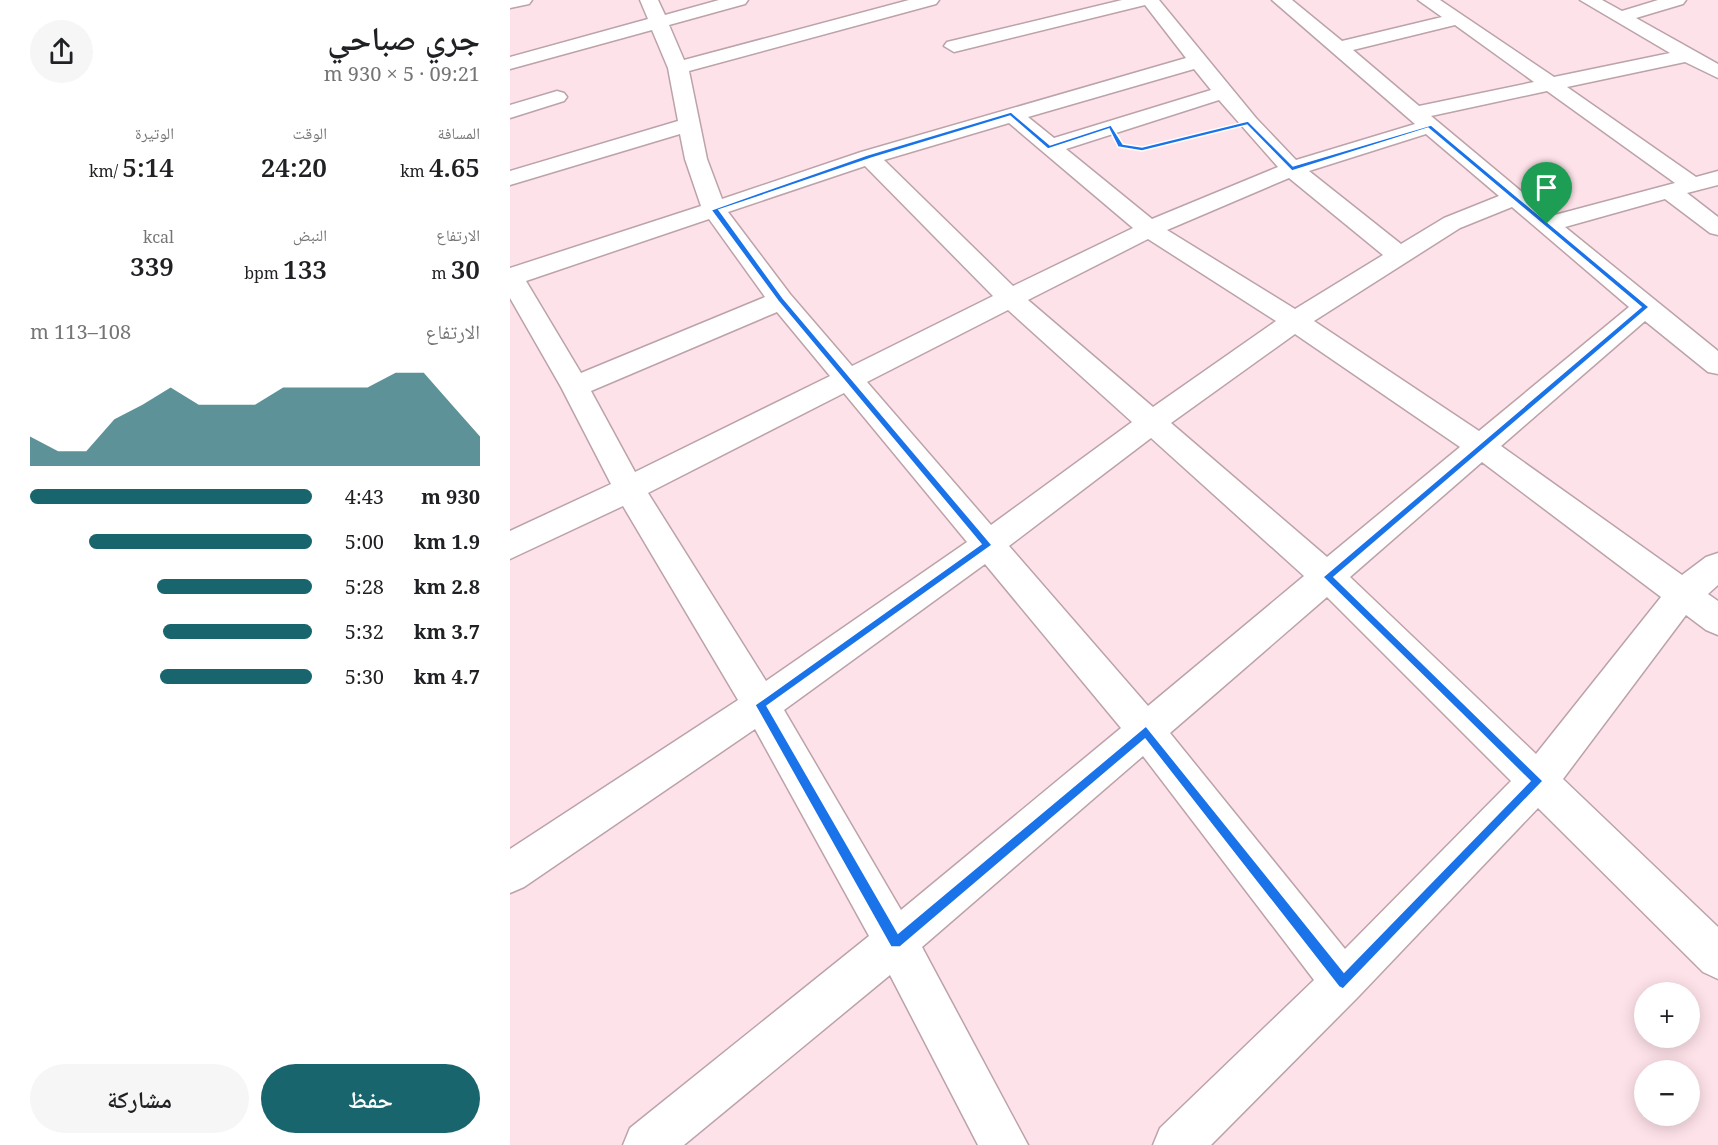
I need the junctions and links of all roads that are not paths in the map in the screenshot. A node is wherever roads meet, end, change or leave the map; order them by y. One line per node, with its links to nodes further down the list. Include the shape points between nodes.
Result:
1 (523, 0): 10 (street)
2 (739, 0): 11 (street)
3 (930, 0): 19 (street)
4 (1146, 0): 14 (street)
5 (1150, 0): 16 (street)
6 (1281, 0): 15 (street)
7 (1427, 0): 13 (street)
8 (1588, 0): 12 (street)
9 (1677, 0): 12 (street)
10 (510, 3)
11 (654, 11): 17 (street); 19 (street)
12 (1622, 17): 18 (street)
13 (1458, 18): 15 (street); 20 (street)
14 (954, 46)
15 (1339, 48): 25 (street)
16 (1199, 61): 21 (street); 24 (street)
17 (510, 63)
18 (1707, 63): 20 (street)
19 (678, 68): 26 (street)
20 (1552, 84): 25 (street); 32 (street)
21 (1224, 92): 27 (street); 29 (street)
22 (557, 97): 23 (street)
23 (510, 112)
24 (1011, 114): 27 (street); 28 (street)
25 (1421, 119): 29 (street); 34 (street)
26 (687, 125): 30 (street); 35 (street)
27 (1048, 147): 38 (street)
28 (869, 157): 35 (street); 41 (street)
29 (1292, 169): 38 (street); 39 (street)
30 (510, 178)
31 (1718, 178): 32 (street)
32 (1693, 185): 33 (street)
33 (1670, 192): 36 (street); 37 (street)
34 (1515, 198): 36 (street); 39 (street, via 1452,223)
35 (714, 210): 40 (street); 42 (street)
36 (1547, 224): 43 (street)
37 (1718, 228)
38 (1149, 229): 41 (street); 44 (street)
39 (1400, 256): 44 (street)
40 (510, 278): 47 (street)
41 (1010, 298): 46 (street); 48 (street)
42 (781, 300): 46 (street); 47 (street)
43 (1645, 307): 45 (street); 49 (street)
44 (1295, 321): 48 (street); 49 (street)
45 (1718, 365)
46 (848, 379): 50 (street); 51 (street)
47 (575, 387): 50 (street)
48 (1152, 422): 51 (street); 54 (street)
49 (1482, 447): 54 (street); 55 (street)
50 (629, 489): 52 (street); 57 (street)
51 (987, 545): 57 (street); 58 (street)
52 (510, 546)
53 (1718, 566): 55 (street)
54 (1328, 577): 58 (street); 59 (street)
55 (1683, 594): 56 (street); 59 (street)
56 (1718, 620)
57 (760, 705): 60 (street); 61 (street)
58 (1146, 731): 61 (street); 63 (street)
59 (1538, 781): 62 (street); 63 (street)
60 (510, 873)
61 (896, 942): 64 (street); 65 (street)
62 (1718, 957)
63 (1343, 982): 66 (street)
64 (647, 1145)
65 (1004, 1145)
66 (1177, 1145)

